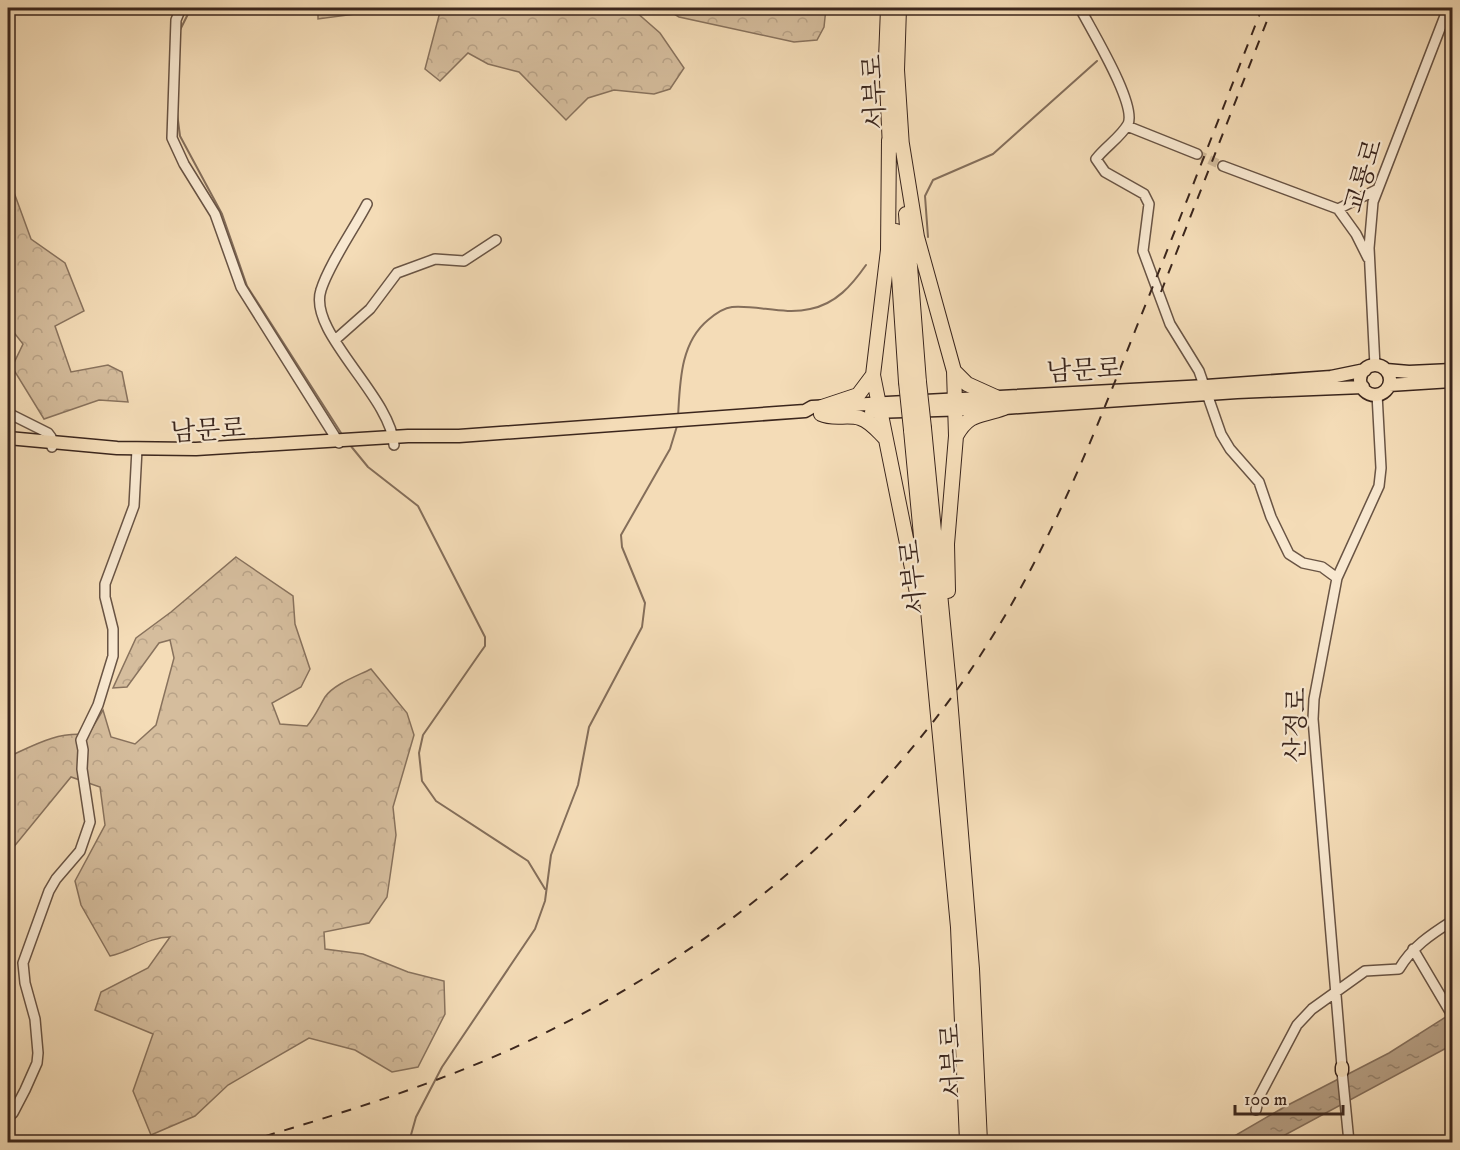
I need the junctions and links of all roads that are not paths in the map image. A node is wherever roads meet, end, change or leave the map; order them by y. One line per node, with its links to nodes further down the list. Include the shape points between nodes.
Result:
1 (180, 8): 34 (street, via 176,20 172,138 214,214 241,287)
2 (888, 8): 7 (highway, 서부로, via 886,59)
3 (898, 8): 7 (highway, 서부로)
4 (1080, 8): 6 (street, via 1116,76 1129,112)
5 (1448, 8): 10 (street, 교룡로)
6 (1127, 126): 8 (street); 23 (street, via 1096,159 1105,172 1144,194 1149,204 1143,251 1149,271 1170,324)
7 (895, 139): 18 (highway); 19 (highway, via 888,250); 39 (highway, 서부로, bridge)
8 (1197, 154)
9 (1223, 165): 12 (street)
10 (1378, 189): 12 (street); 14 (street, 교룡로, via 1370,225)
11 (367, 204): 15 (street, via 321,290 320,312)
12 (1338, 209): 14 (street)
13 (496, 240): 15 (street, via 464,261 435,259 402,270 370,309)
14 (1370, 261): 16 (street, 교룡로)
15 (335, 340): 33 (street, via 390,423)
16 (1375, 368): 17 (main road, 남문로, via 1409,372); 21 (main road, via 1390,378); 22 (main road, via 1361,378); 23 (main road, 남문로)
17 (1452, 370)
18 (954, 372): 25 (highway); 26 (highway)
19 (873, 375): 27 (highway); 28 (highway, via 858,395)
20 (1452, 381): 21 (main road)
21 (1389, 385): 24 (main road)
22 (1363, 387): 23 (main road, 남문로); 24 (main road, 남문로, via 1370,394)
23 (1207, 391): 25 (main road, 남문로); 38 (street, via 1221,434 1259,482 1289,554 1303,563 1322,567)
24 (1377, 394): 38 (street, 산정로, via 1379,486)
25 (1001, 403): 26 (main road, 남문로); 30 (highway, via 969,419)
26 (956, 404): 27 (main road, 남문로); 30 (highway)
27 (880, 407): 28 (main road, 남문로); 31 (highway)
28 (821, 410): 31 (highway, via 828,417 858,417); 33 (main road, 남문로)
29 (8, 413): 36 (street, via 48,433)
30 (956, 436): 39 (highway)
31 (884, 437): 39 (highway)
32 (8, 438): 36 (main road, 남문로)
33 (394, 441): 34 (main road, 남문로)
34 (346, 442): 37 (main road, 남문로)
35 (8, 444): 36 (main road, 남문로)
36 (52, 444): 37 (main road, 남문로)
37 (137, 453): 45 (street, via 134,506 105,584 113,656 98,705 81,740 90,822 80,851 49,891 24,963 38,1053 26,1090)
38 (1337, 578): 42 (street, 산정로, via 1313,719)
39 (942, 688): 46 (highway, 서부로, via 972,969)
40 (1452, 921): 41 (street)
41 (1413, 949): 42 (street, via 1398,969 1365,971); 43 (street)
42 (1335, 991): 44 (street, via 1297,1025); 47 (street, 산정로)
43 (1452, 1015)
44 (1256, 1110)
45 (8, 1117)
46 (974, 1140)
47 (1349, 1143)

